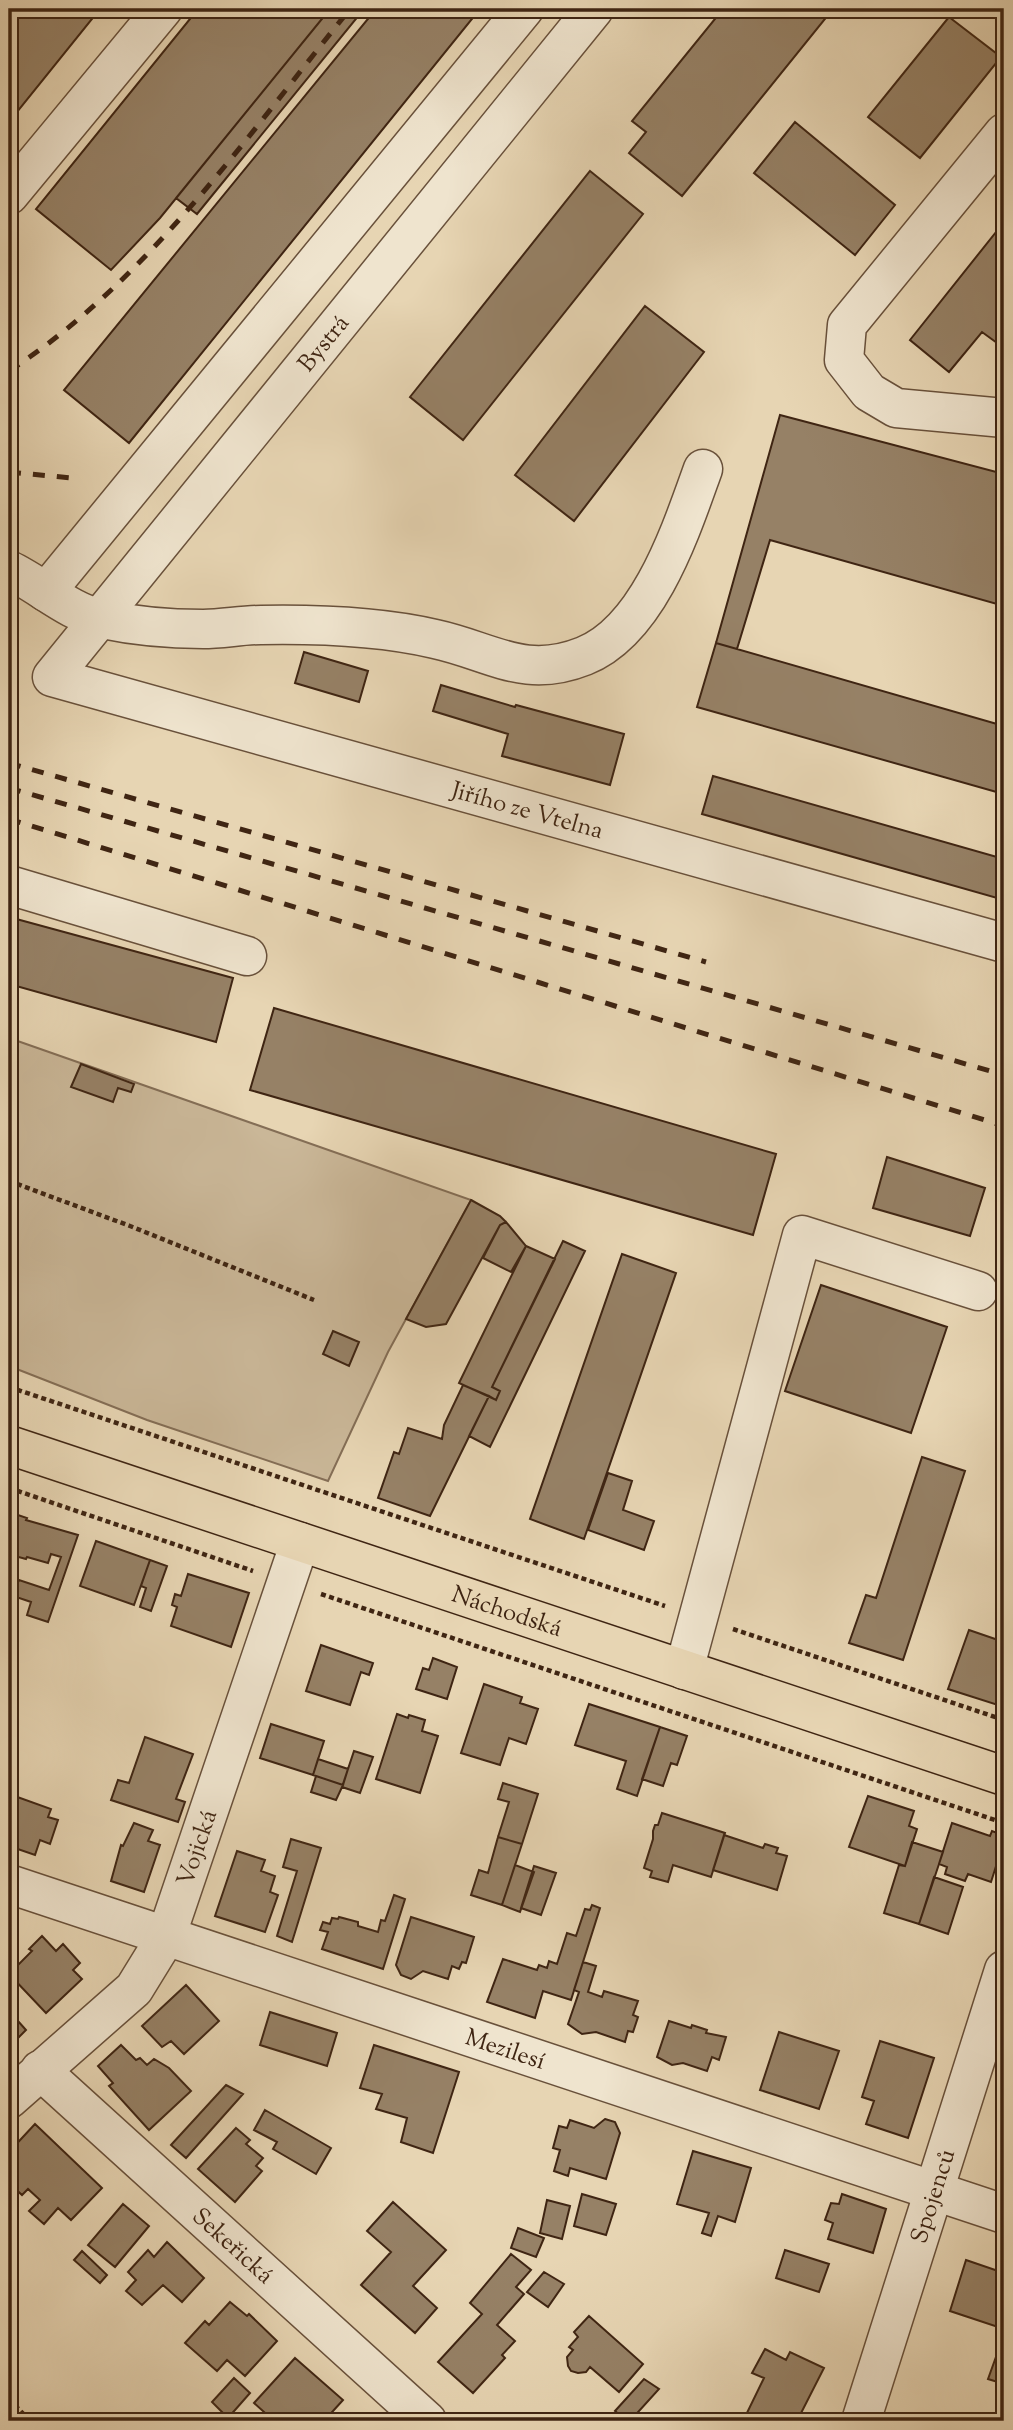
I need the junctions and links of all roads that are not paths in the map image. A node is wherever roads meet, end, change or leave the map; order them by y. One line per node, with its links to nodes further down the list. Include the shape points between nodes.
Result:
1 (163, 9): 5 (street)
2 (524, 9): 9 (street)
3 (594, 9): 10 (street, Bystrá)
4 (1004, 132): 6 (street, via 847,325 844,359 869,392 896,408)
5 (9, 195)
6 (1004, 418)
7 (703, 469): 10 (street, via 677,542 636,615 585,656 542,667 501,661 436,639 349,627 203,629)
8 (9, 570): 9 (street)
9 (46, 592): 10 (street)
10 (99, 619): 11 (street, Bystrá)
11 (52, 677): 13 (street, Jiřího ze Vtelna)
12 (9, 885): 14 (street)
13 (1004, 943)
14 (247, 956)
15 (978, 1291): 18 (street, via 802,1235)
16 (9, 1446): 17 (main road, Náchodská)
17 (300, 1542): 18 (main road, Náchodská); 21 (street, Vojická)
18 (684, 1670): 19 (main road, Náchodská)
19 (1004, 1776)
20 (9, 1884): 21 (street, Mezilesí)
21 (166, 1937): 23 (street, Vojická, via 134,1989); 25 (street, Mezilesí)
22 (1004, 1970): 25 (street, Spojenců)
23 (40, 2070): 24 (street, Vojická); 27 (street, Sekeřická)
24 (9, 2099)
25 (935, 2191): 26 (street, Mezilesí); 28 (street, Spojenců)
26 (1004, 2214)
27 (427, 2421)
28 (861, 2421)

